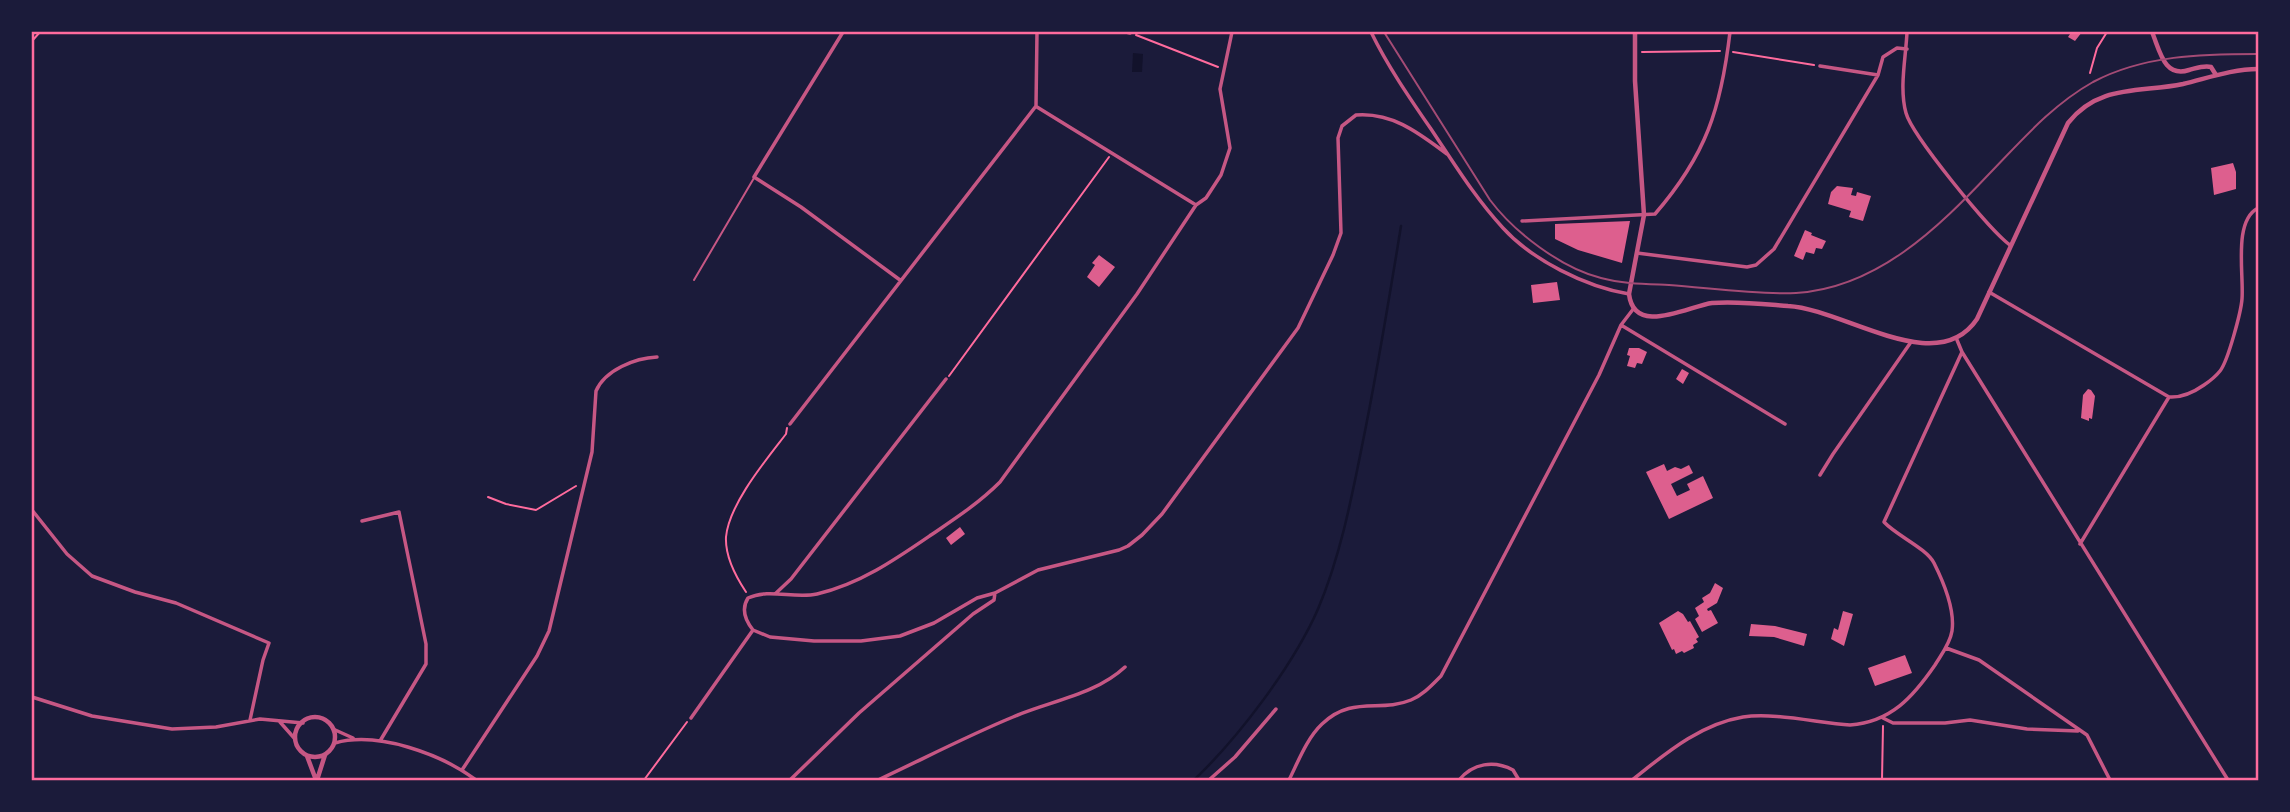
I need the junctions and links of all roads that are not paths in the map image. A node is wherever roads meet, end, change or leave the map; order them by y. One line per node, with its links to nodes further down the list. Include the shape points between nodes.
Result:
1 (843, 32): 16 (street)
2 (1037, 32): 14 (street)
3 (1232, 32): 17 (street, via 1220,89 1230,148 1222,175)
4 (1371, 32): 15 (street)
5 (1635, 32): 19 (street)
6 (1730, 32): 19 (street, via 1714,120 1704,142 1676,190 1655,214)
7 (1907, 32): 9 (street)
8 (2152, 32): 13 (street, via 2171,71 2206,65)
9 (1907, 49): 12 (street, via 1897,48 1884,57); 21 (street, via 1904,101 1909,120)
10 (1820, 66): 12 (street)
11 (2259, 69): 13 (street)
12 (1878, 75): 22 (street, via 1764,260 1737,267)
13 (2216, 75): 21 (street, via 2116,93 2083,107 2068,122)
14 (1036, 106): 17 (street); 24 (street)
15 (1447, 154): 26 (street, via 1504,229 1527,249 1584,282); 41 (street, via 1412,128 1372,115 1349,119 1338,138 1342,223 1329,264 1298,328 1162,514 1128,547 1038,570)
16 (754, 177): 23 (lane); 24 (street)
17 (1196, 205): 42 (street, via 1042,426 987,496 862,578 817,594)
18 (2259, 208): 34 (street, via 2244,227 2242,303 2225,362 2195,391)
19 (1644, 215): 20 (street); 22 (street)
20 (1522, 221)
21 (2010, 245): 25 (street)
22 (1637, 253): 26 (street)
23 (694, 280)
24 (900, 280): 35 (street)
25 (1989, 292): 29 (street, via 1977,319); 34 (street)
26 (1629, 294): 27 (street)
27 (1634, 307): 28 (street); 30 (street, via 1663,317 1712,303 1803,307)
28 (1621, 325): 36 (street); 67 (street, via 1441,676 1412,700 1354,706 1325,721)
29 (1957, 340): 30 (street, via 1932,345); 31 (street)
30 (1911, 342): 37 (street)
31 (1962, 352): 40 (street); 44 (street, via 1884,522 1934,562 1952,618)
32 (657, 356): 61 (street, via 614,371 598,386 586,483 549,631)
33 (946, 379): 42 (street)
34 (2169, 397): 40 (street)
35 (790, 424)
36 (1786, 424)
37 (1821, 475)
38 (32, 510): 50 (street, via 67,554 92,576 176,603 269,643)
39 (362, 522): 57 (street, via 399,512 427,655)
40 (2080, 544): 72 (street)
41 (995, 593): 43 (street, via 923,628 884,639 793,639); 64 (street, via 994,600 859,713)
42 (775, 594): 43 (street, via 750,597 744,607)
43 (753, 630): 48 (street)
44 (1946, 648): 49 (street, via 1904,704); 54 (street, via 1979,660)
45 (1125, 667): 65 (street, via 1100,686 1012,717)
46 (32, 697): 50 (street, via 92,716 172,729)
47 (1276, 709): 66 (street)
48 (691, 718)
49 (1883, 718): 54 (street, via 1900,723 1970,720 2027,729); 70 (street, via 1850,725 1745,717 1681,743)
50 (250, 720): 51 (street)
51 (278, 720): 52 (street); 55 (street)
52 (303, 723): 53 (street, via 318,718); 55 (street)
53 (333, 729): 56 (street); 58 (street)
54 (2078, 730): 71 (street, via 2094,744)
55 (295, 739): 60 (street)
56 (355, 739): 57 (street); 58 (street)
57 (380, 741): 61 (street)
58 (335, 743): 59 (street)
59 (325, 754): 60 (street); 62 (street)
60 (307, 755): 62 (street)
61 (462, 770): 63 (street)
62 (317, 780)
63 (476, 780)
64 (790, 780)
65 (878, 780)
66 (1209, 780)
67 (1289, 780)
68 (1459, 780): 69 (street, via 1473,768 1495,764 1513,770)
69 (1519, 780)
70 (1632, 780)
71 (2110, 780)
72 (2228, 780)

